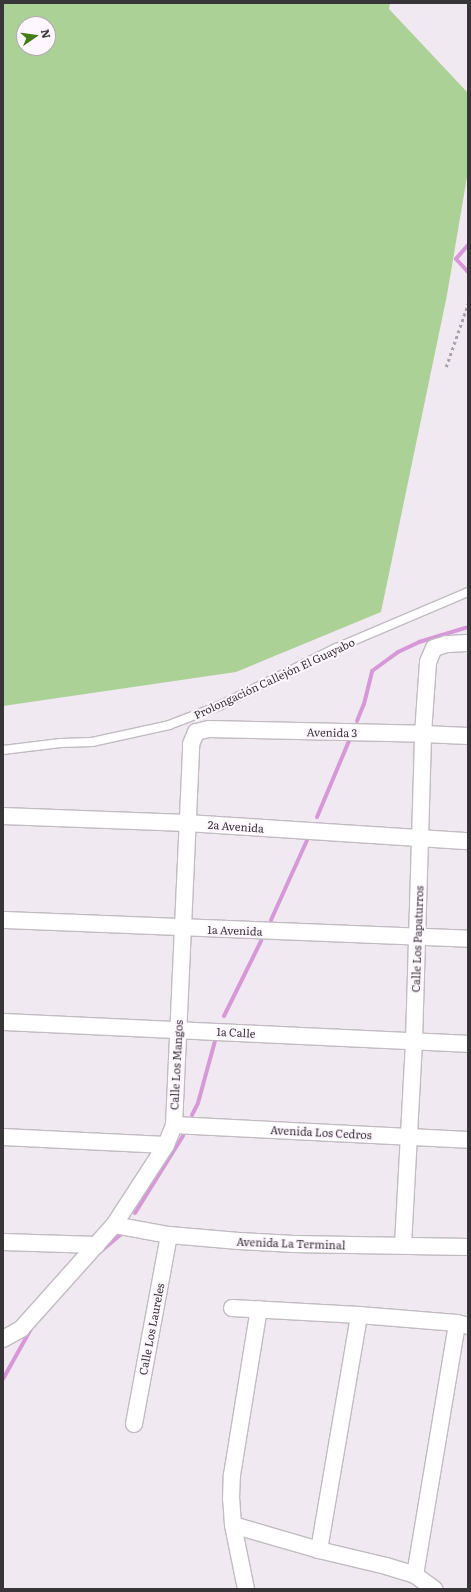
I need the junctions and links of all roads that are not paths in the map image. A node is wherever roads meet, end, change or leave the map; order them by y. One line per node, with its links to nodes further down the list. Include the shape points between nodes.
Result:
1 (468, 592): 6 (lane, Prolongación Callejón El Guayabo, via 336,648 220,705 169,725 92,742 61,742)
2 (468, 643): 4 (street, Calle Los Papaturros, via 434,648 428,662)
3 (196, 732): 4 (street, Avenida 3, via 209,729); 8 (street, Calle Los Mangos, via 191,744)
4 (422, 734): 5 (street, Avenida 3); 9 (street, Calle Los Papaturros)
5 (468, 736)
6 (3, 750)
7 (3, 816): 8 (street, 2a Avenida)
8 (187, 823): 9 (street, 2a Avenida); 12 (street, Calle Los Mangos)
9 (420, 838): 10 (street, 2a Avenida); 13 (street, Calle Los Papaturros)
10 (468, 841)
11 (3, 920): 12 (street, 1a Avenida)
12 (182, 928): 13 (street, 1a Avenida); 16 (street, Calle Los Mangos)
13 (417, 938): 14 (street, 1a Avenida); 17 (street, Calle Los Papaturros)
14 (468, 939)
15 (3, 1022): 16 (street, 1a Calle)
16 (178, 1029): 17 (street, 1a Calle); 19 (street, Calle Los Mangos)
17 (414, 1041): 18 (street, 1a Calle); 20 (street, Calle Los Papaturros)
18 (468, 1044)
19 (174, 1125): 20 (street, Avenida Los Cedros); 23 (street, Calle Los Mangos)
20 (410, 1136): 22 (street, Avenida Los Cedros); 28 (street, Calle Los Papaturros)
21 (3, 1137): 23 (street)
22 (468, 1140)
23 (166, 1145): 24 (street, Calle Los Mangos)
24 (114, 1226): 25 (street, Avenida La Terminal); 27 (street, Calle Los Mangos)
25 (169, 1235): 28 (street, Avenida La Terminal, via 294,1244); 35 (street, Calle Los Laureles)
26 (3, 1242): 27 (street)
27 (97, 1245): 34 (street, Calle Los Mangos, via 20,1329)
28 (403, 1245): 29 (street, Avenida La Terminal)
29 (468, 1247)
30 (232, 1308): 31 (street)
31 (259, 1309): 32 (street); 36 (street, via 232,1475)
32 (359, 1315): 33 (street); 37 (street)
33 (462, 1325): 38 (street)
34 (5, 1338)
35 (134, 1424)
36 (233, 1525): 37 (street); 39 (street)
37 (319, 1550): 38 (street)
38 (415, 1575): 40 (street)
39 (246, 1589)
40 (434, 1589)

